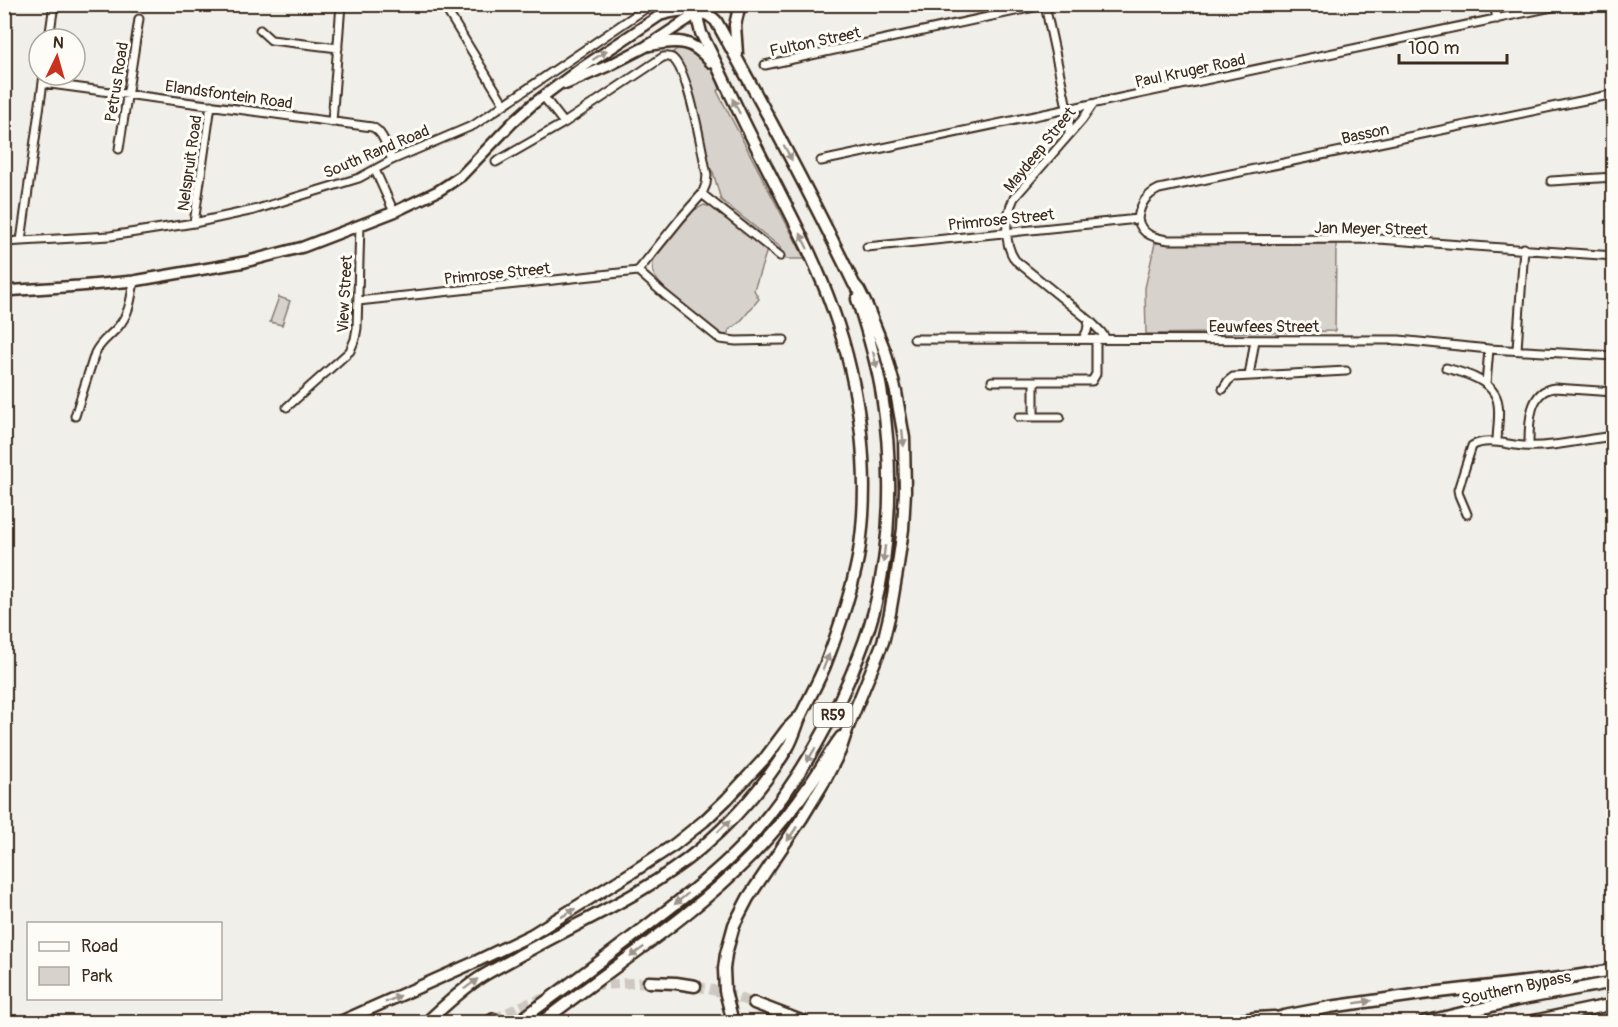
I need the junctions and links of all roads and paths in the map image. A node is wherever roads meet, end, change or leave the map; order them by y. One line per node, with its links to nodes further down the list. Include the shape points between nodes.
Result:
1 (54, 4): 15 (street)
2 (341, 4): 18 (street)
3 (443, 4): 28 (street)
4 (652, 4): 28 (street, South Rand Road)
5 (677, 4): 12 (main road)
6 (711, 4): 11 (main road)
7 (740, 4): 19 (highway, via 735,25)
8 (1494, 4): 14 (street)
9 (1566, 4): 14 (street, Paul Kruger Road)
10 (1046, 5): 20 (street, Fulton Street); 31 (street)
11 (699, 8): 12 (highway); 17 (main road); 19 (highway, via 716,21); 21 (highway, via 701,33)
12 (663, 14): 24 (main road, one-way to 12)
13 (139, 19): 25 (street, Petrus Road)
14 (1497, 19): 29 (street, Paul Kruger Road)
15 (51, 27)
16 (260, 30): 18 (street, via 271,40)
17 (649, 45): 21 (highway, via 672,41 690,44); 24 (main road)
18 (338, 48): 32 (street)
19 (739, 63): 56 (highway, R59, one-way to 56)
20 (765, 65)
21 (721, 74): 86 (highway, R59, one-way to 21, via 817,686 843,615 858,556 862,442 848,361 834,311 805,243)
22 (43, 87): 49 (street)
23 (87, 87): 25 (street, Elandsfontein Road)
24 (553, 89): 27 (main road)
25 (128, 94): 30 (street, Elandsfontein Road); 35 (street, Petrus Road)
26 (1614, 94): 44 (street, Basson, via 1159,189 1143,201)
27 (543, 96): 33 (street); 43 (main road, via 460,176)
28 (504, 104): 36 (street, South Rand Road, via 465,130)
29 (1093, 104): 31 (street, Paul Kruger Road); 34 (street, Maydeep Street)
30 (211, 105): 32 (street, Elandsfontein Road); 45 (street, Nelspruit Road)
31 (1066, 110): 34 (street); 37 (street, Paul Kruger Road)
32 (332, 122): 36 (street, Elandsfontein Road, via 375,128)
33 (564, 123): 38 (street); 42 (street, via 663,57 669,57 679,66 687,87 706,175)
34 (1069, 134): 47 (street, Maydeep Street, via 1014,198)
35 (119, 149)
36 (392, 160): 39 (street, South Rand Road)
37 (821, 161)
38 (496, 162)
39 (375, 170): 43 (street); 45 (street, South Rand Road, via 316,192)
40 (1614, 177): 41 (street)
41 (1551, 181)
42 (702, 194): 52 (street); 54 (street)
43 (394, 212): 46 (main road)
44 (1138, 219): 47 (street, Primrose Street); 51 (street, Jan Meyer Street, via 1153,238 1169,240 1378,239)
45 (194, 223): 49 (street, South Rand Road, via 110,236)
46 (360, 225): 55 (main road, via 272,256); 58 (street, View Street)
47 (1007, 232): 50 (street, Primrose Street); 59 (street, Maydeep Street, via 1008,249 1015,260)
48 (4, 242): 49 (street, South Rand Road)
49 (21, 242)
50 (867, 247)
51 (1524, 248): 53 (street, Jan Meyer Street); 67 (street)
52 (780, 256)
53 (1614, 256)
54 (638, 271): 58 (street, Primrose Street); 64 (street, via 720,339)
55 (134, 281): 57 (main road); 78 (street, via 125,317 94,353)
56 (854, 284): 87 (highway, one-way to 87, via 885,351 896,392 904,438 905,491 902,539 886,632); 97 (highway, R59, one-way to 97, via 882,395 889,490 875,609 842,697 801,771 741,846 628,941)
57 (4, 291)
58 (358, 301): 77 (street, View Street, via 352,348)
59 (1089, 320): 61 (street); 63 (street, Maydeep Street)
60 (914, 339): 61 (street, Eeuwfees Street)
61 (1083, 339): 62 (street, Eeuwfees Street)
62 (1096, 339): 63 (street, Eeuwfees Street); 73 (street, via 1092,381)
63 (1106, 339): 65 (street, Eeuwfees Street)
64 (784, 340)
65 (1255, 340): 66 (street, Eeuwfees Street, via 1400,340); 71 (street)
66 (1489, 349): 67 (street, Eeuwfees Street); 74 (street)
67 (1516, 349): 68 (street, Eeuwfees Street)
68 (1614, 356)
69 (1446, 368): 74 (street)
70 (1346, 370): 71 (street)
71 (1249, 376): 75 (street, via 1230,379)
72 (992, 381): 73 (street)
73 (1034, 381): 80 (street)
74 (1486, 384): 83 (street, via 1498,403)
75 (1223, 389)
76 (1614, 392): 84 (street, via 1550,388 1540,394 1530,415)
77 (287, 407)
78 (75, 416)
79 (1019, 417): 80 (street)
80 (1034, 417): 81 (street)
81 (1060, 417)
82 (1614, 436): 84 (street)
83 (1497, 442): 84 (street); 85 (street, via 1472,446 1458,490)
84 (1529, 446)
85 (1467, 514)
86 (802, 714): 95 (highway, one-way to 86, via 531,935 640,868 674,845 727,799); 96 (highway, R59, one-way to 86, via 480,978 645,888 700,849 762,784 790,744)
87 (848, 727): 98 (highway, one-way to 98, via 793,809 753,854 703,901); 99 (highway, one-way to 99, via 824,782 734,925 724,969)
88 (1614, 970): 94 (highway, one-way to 88, via 1378,1000)
89 (649, 982): 91 (highway)
90 (1614, 982): 103 (highway, Southern Bypass)
91 (695, 986)
92 (754, 1003): 100 (highway)
93 (1614, 1004): 104 (highway)
94 (1278, 1018): 101 (highway); 102 (highway)
95 (340, 1023)
96 (427, 1023)
97 (518, 1023)
98 (542, 1023)
99 (733, 1023)
100 (804, 1023)
101 (1230, 1023)
102 (1265, 1023)
103 (1424, 1023)
104 (1529, 1023)

